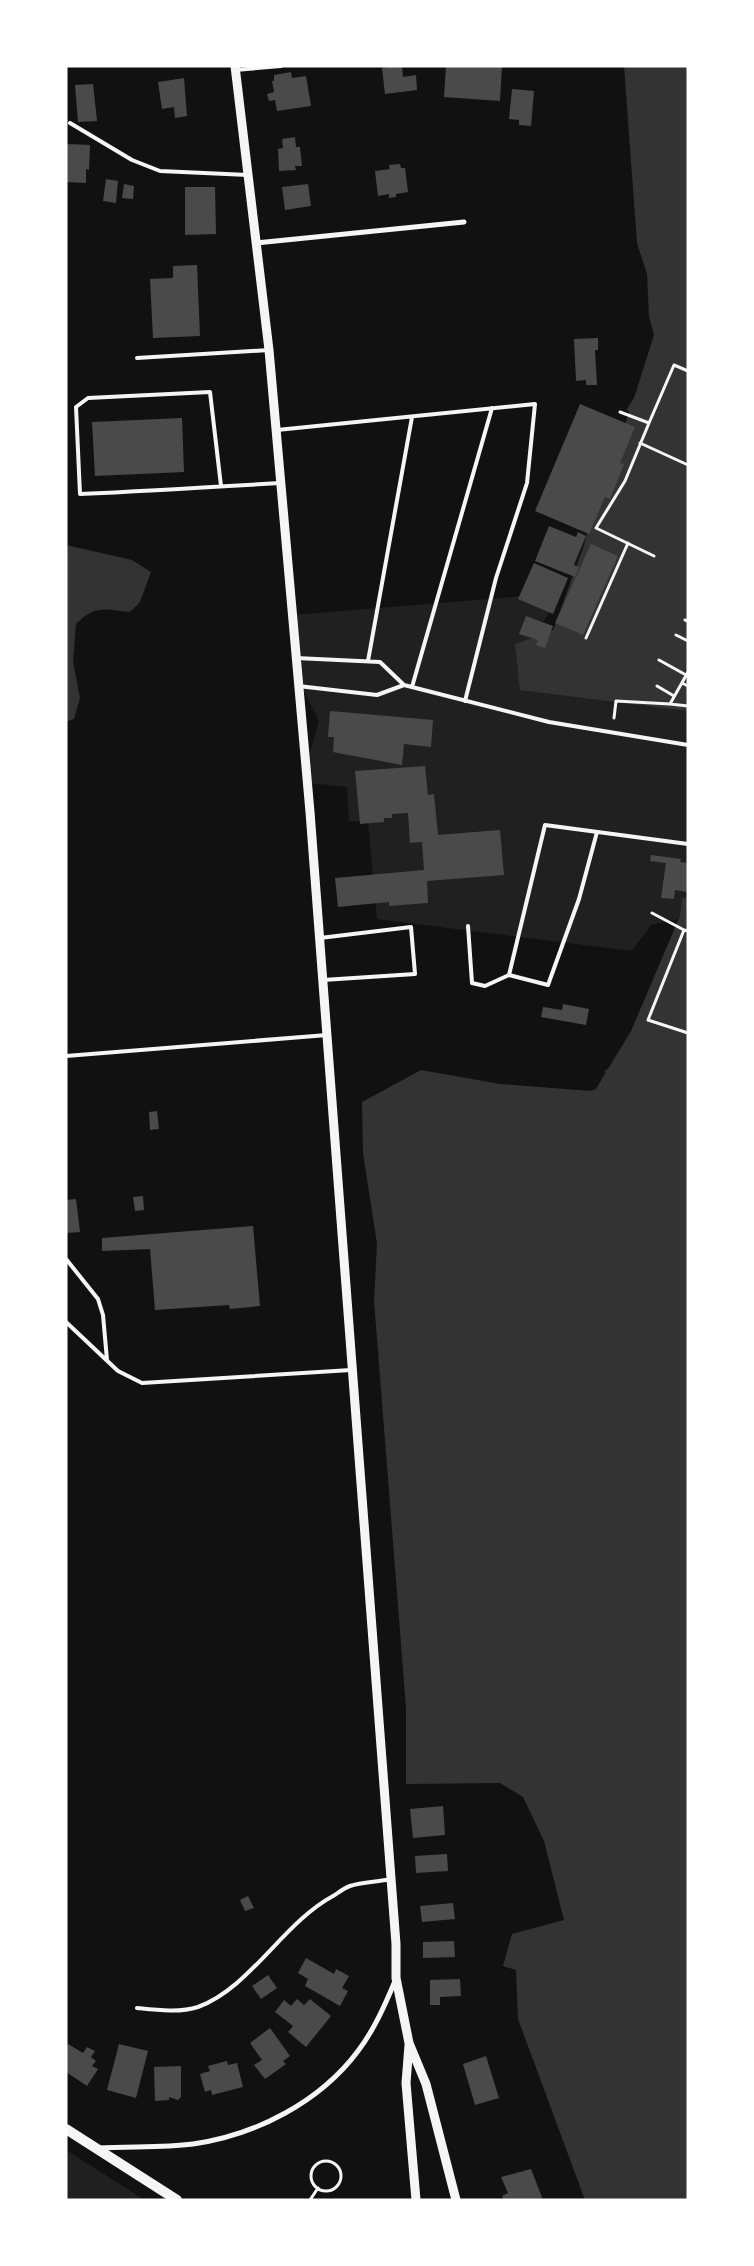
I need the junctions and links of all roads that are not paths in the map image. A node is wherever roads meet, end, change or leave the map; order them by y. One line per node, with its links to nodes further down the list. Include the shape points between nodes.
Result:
1 (281, 66): 2 (lane)
2 (235, 68): 4 (street)
3 (70, 123): 4 (lane, via 132,160 160,171)
4 (248, 175): 6 (street)
5 (464, 222): 6 (street)
6 (256, 243): 7 (street)
7 (269, 350): 8 (lane); 11 (street)
8 (137, 358)
9 (492, 408): 10 (lane); 18 (lane); 19 (lane, via 535,404 527,483 496,578)
10 (412, 417): 11 (lane); 15 (lane)
11 (276, 430): 12 (street)
12 (280, 483): 13 (lane); 14 (street)
13 (220, 486): 13 (lane, via 210,392 88,398 76,407 80,494)
14 (296, 658): 15 (lane); 17 (street)
15 (368, 661): 16 (lane, via 380,662)
16 (404, 685): 17 (lane, via 377,695); 18 (lane)
17 (298, 686): 24 (street)
18 (412, 687): 19 (lane)
19 (465, 701): 20 (lane, via 561,724)
20 (688, 745)
21 (597, 832): 22 (lane); 25 (lane, via 579,899 548,985); 25 (lane, via 545,825)
22 (688, 844)
23 (468, 926): 25 (lane, via 472,983 485,986)
24 (319, 938): 26 (street); 26 (lane, via 411,927 415,974)
25 (509, 975)
26 (323, 980): 27 (street)
27 (327, 1035): 28 (lane); 32 (street)
28 (66, 1056)
29 (66, 1259): 31 (lane, via 98,1298 103,1315)
30 (66, 1322): 31 (lane)
31 (106, 1360): 32 (lane, via 118,1371 142,1383)
32 (353, 1370): 33 (street)
33 (391, 1879): 34 (street); 35 (lane, via 350,1886 324,1901 300,1918 244,1976 219,1996 197,2007)
34 (396, 1978): 36 (street); 38 (street, via 386,2003 358,2051 326,2084 292,2109 251,2129 193,2144)
35 (137, 2008)
36 (409, 2043): 40 (street, via 406,2083); 41 (street, via 426,2084)
37 (66, 2129): 38 (main road)
38 (95, 2148): 39 (main road)
39 (177, 2200)
40 (416, 2200)
41 (456, 2200)

